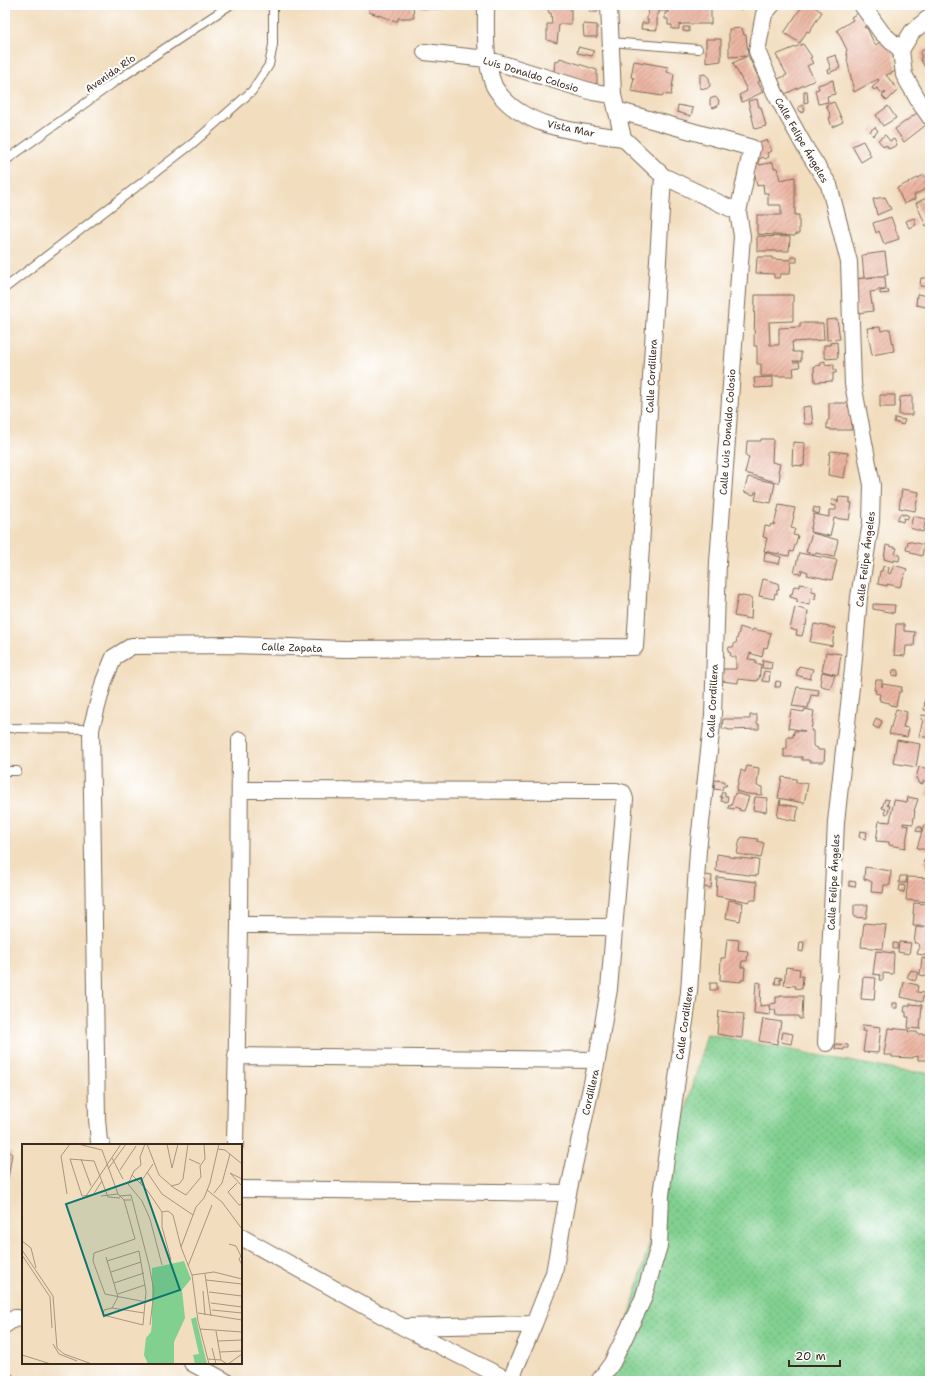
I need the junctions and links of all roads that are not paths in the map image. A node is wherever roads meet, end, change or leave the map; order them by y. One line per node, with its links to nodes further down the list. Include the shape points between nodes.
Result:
1 (230, 5): 16 (lane, Avenida Río, via 116,81)
2 (273, 5): 19 (lane, via 273,45 269,65 252,91 192,144)
3 (486, 5): 12 (street, Vista Mar)
4 (609, 5): 8 (street)
5 (772, 5): 30 (street, Calle Felipe Ángeles, via 764,14 757,52 775,93 829,186 849,262 853,384 872,485 871,522 859,598 836,822)
6 (862, 5): 10 (street, via 882,33)
7 (930, 17): 10 (street, via 912,32)
8 (610, 42): 9 (lane); 13 (street)
9 (698, 49)
10 (901, 50): 14 (street, via 904,75)
11 (425, 52): 12 (street, Luis Donaldo Colosio)
12 (486, 59): 13 (street, Luis Donaldo Colosio, via 593,92); 15 (street, Vista Mar, via 494,88 509,105 538,121 558,128)
13 (614, 102): 15 (street); 18 (street, Luis Donaldo Colosio, via 752,148)
14 (930, 117)
15 (623, 138): 17 (street)
16 (5, 161)
17 (663, 176): 18 (street); 20 (street, Calle Cordillera)
18 (738, 212): 21 (street, Calle Luis Donaldo Colosio, via 742,236 718,562)
19 (5, 288)
20 (635, 647): 23 (street, Calle Zapata, via 344,649 234,645 132,646 114,657 104,681)
21 (714, 652): 45 (street, Calle Cordillera, via 713,715 698,850 689,992 661,1196 659,1246 643,1299 612,1363)
22 (5, 728): 23 (lane)
23 (91, 729): 33 (street, Calle Zapata, via 97,1119 98,1142)
24 (240, 740): 27 (street)
25 (5, 771): 26 (lane)
26 (17, 771)
27 (240, 790): 28 (street); 29 (street, Cordillera, via 616,790 623,793 625,799)
28 (239, 925): 29 (street); 31 (street)
29 (614, 927): 32 (street, Cordillera, via 609,989)
30 (826, 1043)
31 (236, 1056): 32 (street); 34 (street)
32 (597, 1060): 36 (street, Cordillera)
33 (101, 1144)
34 (235, 1144)
35 (242, 1190): 36 (street)
36 (568, 1193): 39 (street, Cordillera, via 554,1273)
37 (242, 1238): 41 (street)
38 (22, 1319): 40 (street, via 15,1318)
39 (534, 1324): 41 (street); 44 (street, Cordillera)
40 (5, 1325)
41 (403, 1327): 44 (street)
42 (194, 1364): 43 (street)
43 (225, 1381)
44 (510, 1381)
45 (599, 1381)

